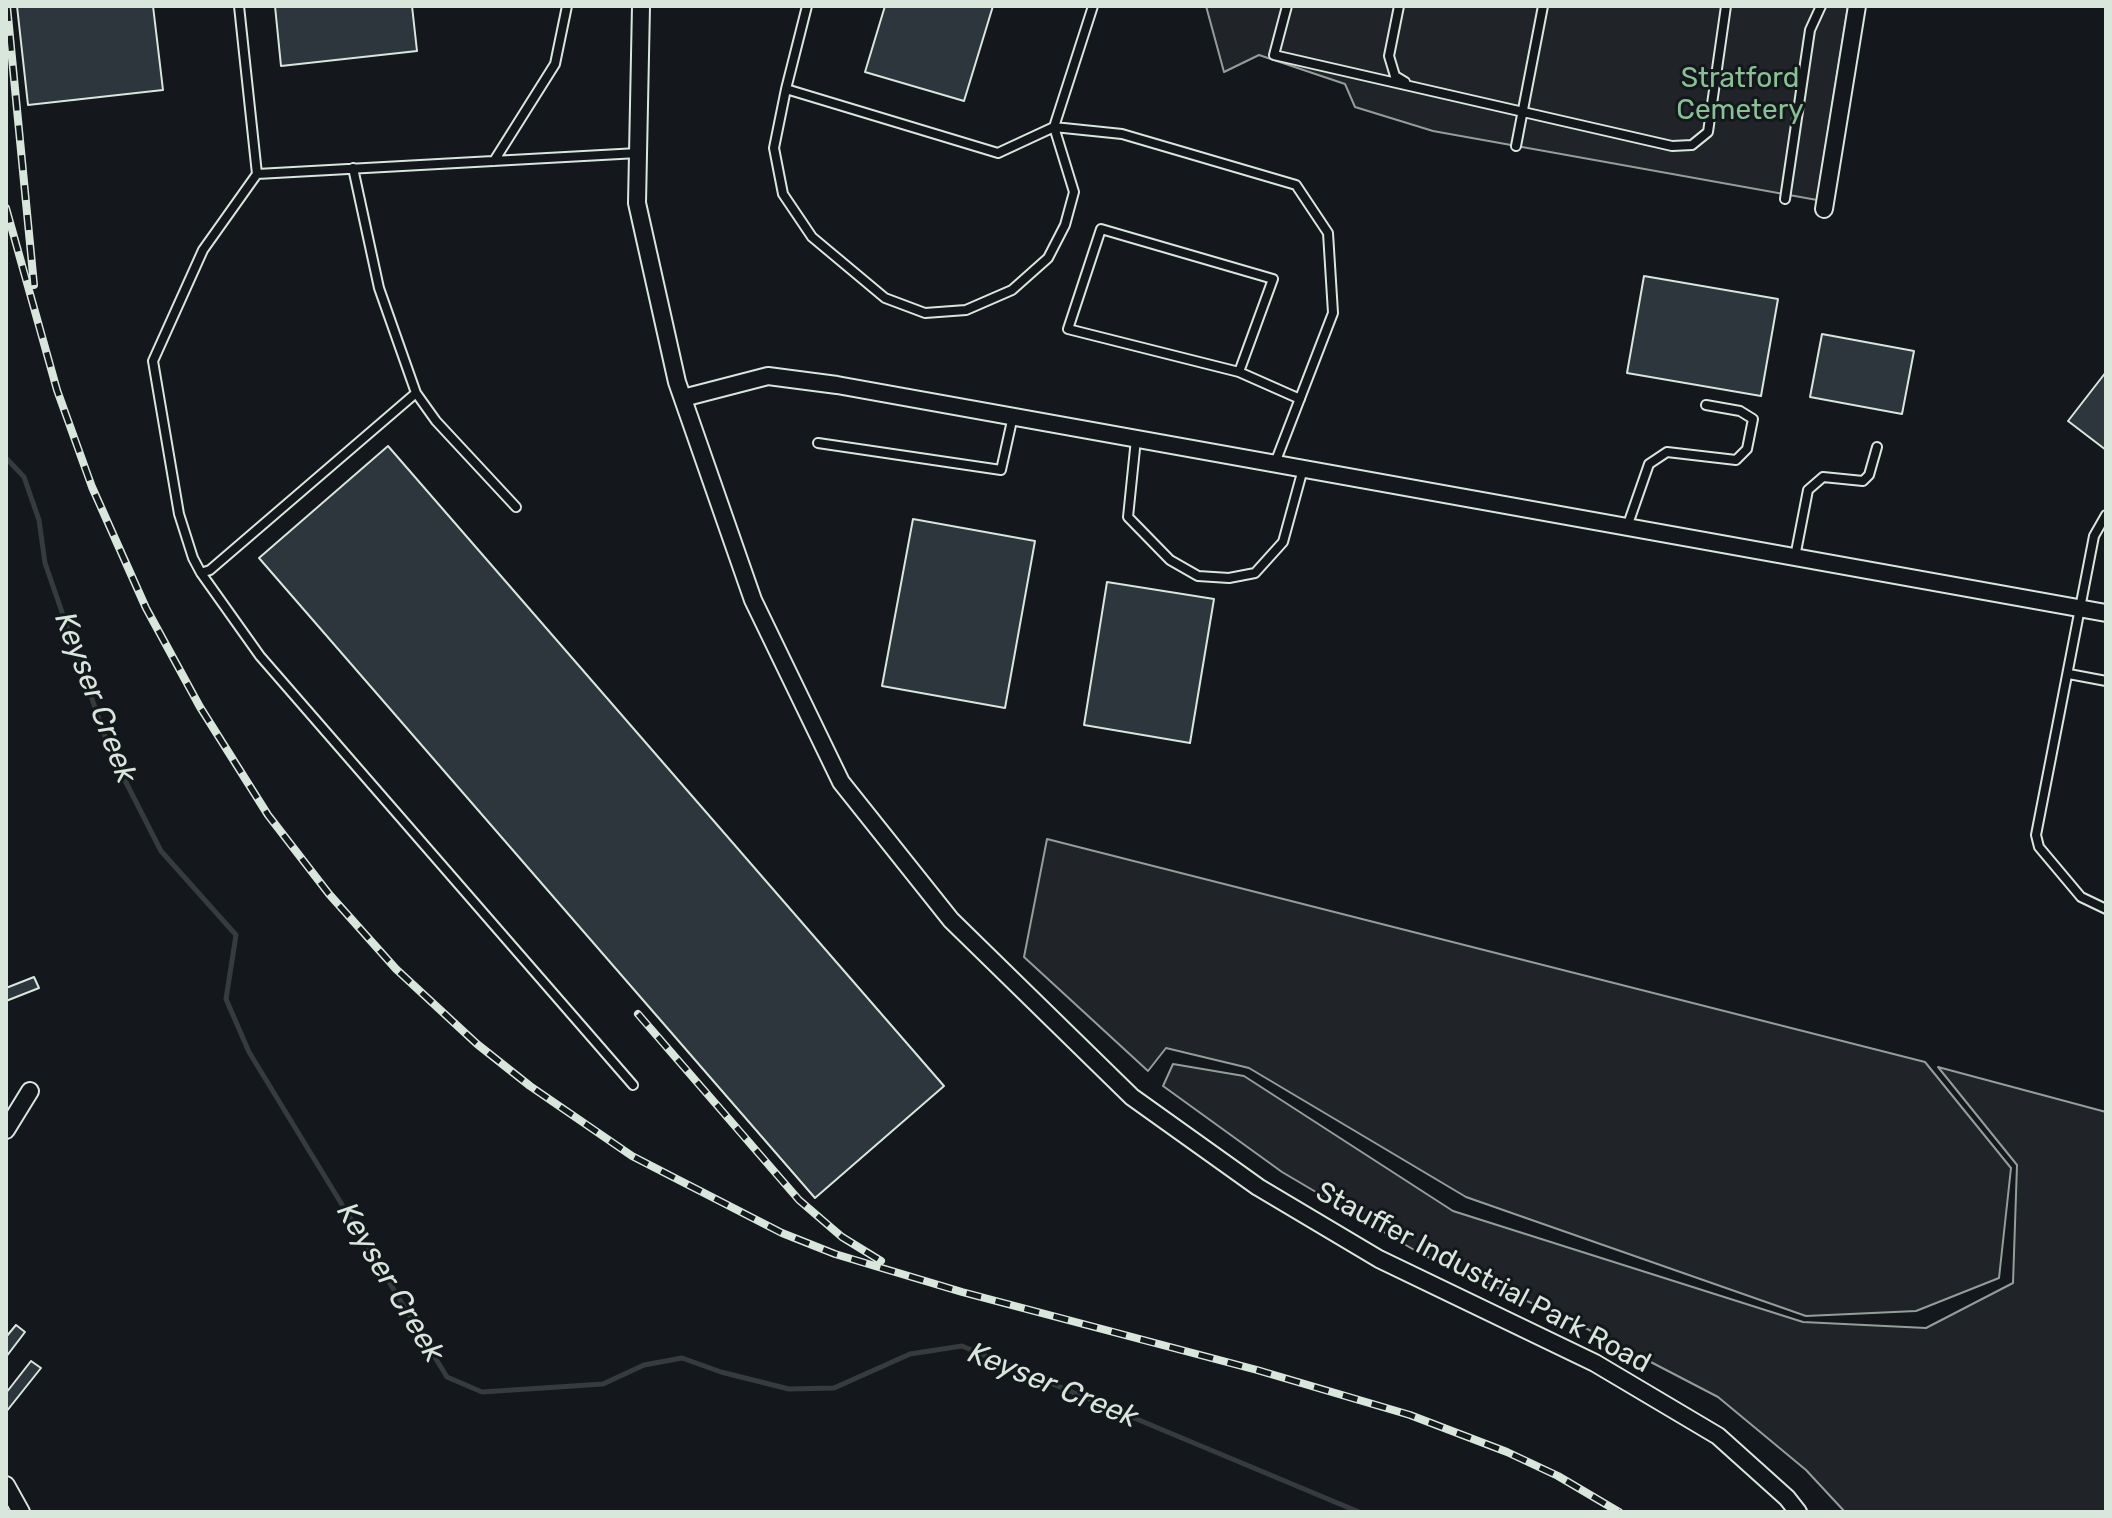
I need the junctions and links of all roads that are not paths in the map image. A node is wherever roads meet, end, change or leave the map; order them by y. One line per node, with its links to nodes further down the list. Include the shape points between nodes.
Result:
1 (239, 6): 20 (lane)
2 (567, 6): 18 (lane, via 555,64)
3 (641, 6): 17 (street, Stauffer Industrial Park Road)
4 (807, 6): 13 (lane)
5 (1093, 6): 15 (lane)
6 (1287, 6): 12 (lane, via 1274,55)
7 (1399, 6): 12 (lane, via 1389,56 1395,76)
8 (1543, 6): 14 (lane)
9 (1726, 6): 14 (lane, via 1708,132 1692,145 1672,146)
10 (1821, 6): 21 (lane, via 1810,30)
11 (1857, 6): 22 (street)
12 (1409, 85): 14 (lane)
13 (786, 89): 15 (lane, via 998,153); 15 (lane, via 774,148 783,194 812,237 885,298 925,313 966,310 1012,290 1048,258 1074,192)
14 (1524, 112): 16 (lane)
15 (1054, 127): 26 (lane, via 1122,134 1296,185 1328,233 1333,313)
16 (1516, 146)
17 (638, 153): 18 (lane); 25 (street, Stauffer Industrial Park Road, via 637,203)
18 (494, 161): 19 (lane)
19 (353, 168): 20 (lane); 24 (lane, via 379,288)
20 (257, 174): 38 (lane, via 203,250 153,361 179,514)
21 (1785, 199)
22 (1824, 209)
23 (1239, 372): 23 (lane, via 1068,329 1101,229 1273,279); 26 (lane)
24 (416, 393): 34 (lane); 38 (lane)
25 (683, 398): 28 (street, via 768,376); 49 (street, Stauffer Industrial Park Road, via 753,600 841,782 951,920 1132,1097 1258,1187 1379,1259 1595,1363 1704,1428)
26 (1300, 399): 32 (lane)
27 (1706, 405): 36 (lane, via 1753,419 1747,449 1736,460 1667,452 1649,464)
28 (1013, 416): 29 (street); 30 (lane, via 1001,470)
29 (1136, 439): 32 (street); 33 (lane, via 1128,517 1170,560 1198,576 1255,573 1283,542)
30 (818, 443)
31 (1877, 447): 37 (lane, via 1863,481 1823,477 1808,490)
32 (1275, 463): 33 (street)
33 (1303, 468): 36 (street)
34 (516, 507)
35 (2106, 515): 39 (lane, via 2094,536)
36 (1627, 527): 37 (street)
37 (1795, 557): 39 (street)
38 (201, 573): 44 (lane, via 260,656)
39 (2081, 608): 40 (street); 41 (lane)
40 (2106, 613)
41 (2069, 674): 42 (lane); 43 (lane, via 2036,835 2039,847 2081,897)
42 (2106, 681)
43 (2106, 909)
44 (633, 1085)
45 (30, 1091): 46 (street)
46 (6, 1130)
47 (6, 1485): 48 (street)
48 (21, 1512)
49 (1798, 1512)

